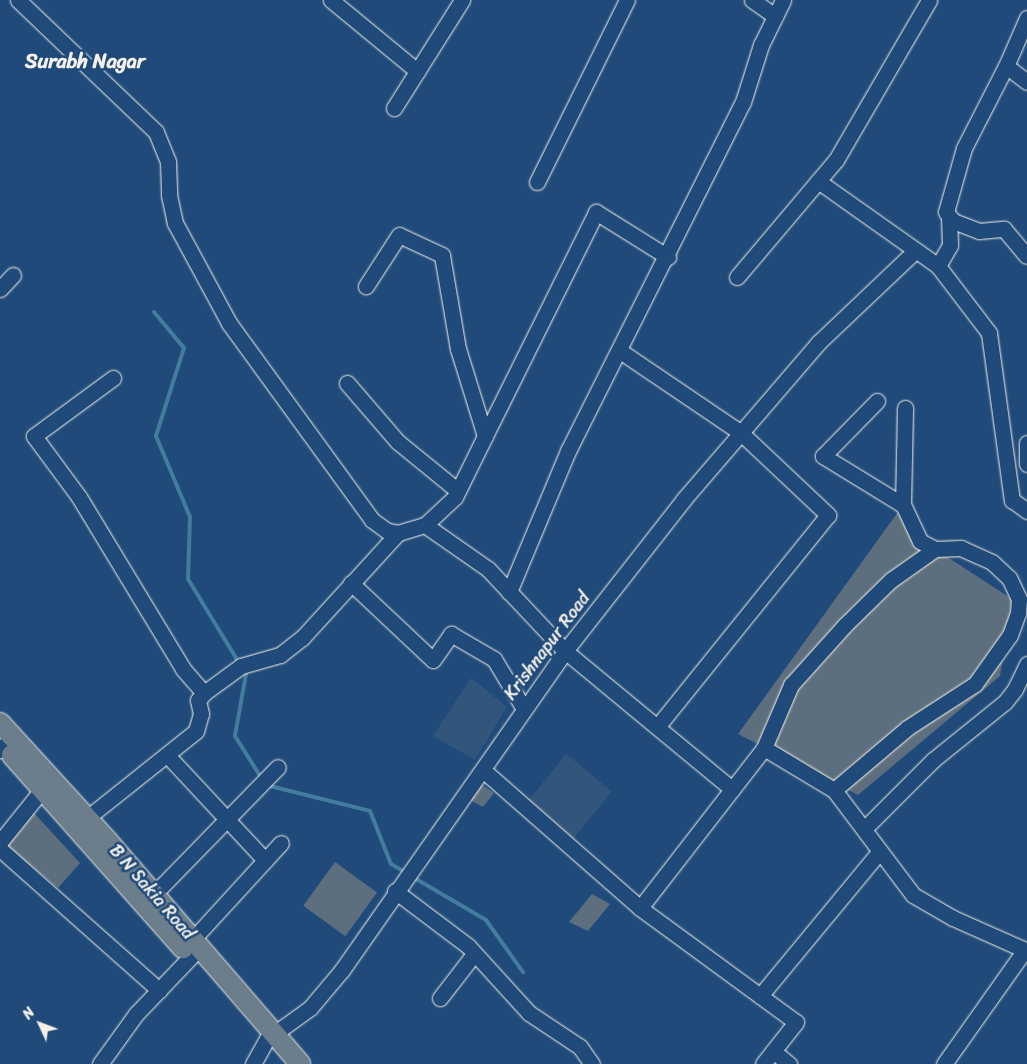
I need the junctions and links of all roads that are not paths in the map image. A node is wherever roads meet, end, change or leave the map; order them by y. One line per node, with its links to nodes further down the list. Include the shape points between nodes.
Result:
1 (18, 0): 38 (street, via 156,132 168,160 169,195 175,223 230,323 372,520 387,531)
2 (331, 0): 11 (street)
3 (462, 0): 11 (street)
4 (627, 0): 15 (street)
5 (752, 0): 8 (street)
6 (784, 0): 8 (street)
7 (929, 0): 14 (street, via 836,160)
8 (775, 16): 19 (street, via 761,45 742,102)
9 (1027, 18): 10 (street)
10 (1006, 66): 12 (street); 16 (street, via 964,148 946,212)
11 (417, 71): 13 (street)
12 (1027, 82)
13 (394, 108)
14 (818, 181): 17 (street); 22 (street)
15 (537, 182)
16 (949, 219): 18 (street, via 979,231 1004,229); 20 (street, via 950,245)
17 (914, 252): 20 (street); 30 (street, Krishnapur Road, via 818,343)
18 (1027, 256)
19 (668, 257): 25 (street); 31 (street, via 596,212)
20 (938, 266): 36 (street, via 989,333 1012,500)
21 (13, 275): 24 (street)
22 (737, 277)
23 (366, 286): 31 (street, via 399,235 442,256 458,349)
24 (0, 290)
25 (620, 351): 30 (street); 41 (street, via 568,451)
26 (113, 378): 44 (street, via 34,436 79,498 183,669)
27 (346, 383): 34 (street, via 398,442)
28 (877, 401): 35 (street, via 823,456)
29 (905, 408): 35 (street)
30 (741, 433): 42 (street, Krishnapur Road); 47 (street, via 828,515)
31 (485, 436): 34 (street)
32 (1027, 443): 33 (street)
33 (1027, 464)
34 (458, 491): 37 (street)
35 (903, 505): 39 (street, via 920,541)
36 (1027, 511)
37 (426, 525): 38 (street); 41 (street, via 488,570)
38 (398, 533): 40 (street)
39 (935, 549): 49 (street, via 891,580 791,685); 55 (street, via 961,548 992,562 1009,578 1019,599 1010,636 975,684 907,728)
40 (351, 582): 44 (street, via 324,616 280,655 241,666); 45 (street, via 433,660 451,634 494,659)
41 (509, 592): 42 (street)
42 (565, 651): 45 (street, Krishnapur Road); 47 (street)
43 (1027, 664): 58 (street, via 1005,702 933,760)
44 (204, 693): 50 (street, via 198,700 202,714 196,730)
45 (524, 708): 52 (street, Krishnapur Road)
46 (0, 723): 53 (main road, B N Sakia Road)
47 (656, 726): 54 (street)
48 (1, 746): 53 (main road, B N Sakia Road)
49 (764, 748): 54 (street); 55 (street)
50 (167, 755): 56 (street); 57 (street)
51 (278, 768): 57 (street)
52 (483, 770): 64 (street, Krishnapur Road); 66 (street)
53 (47, 784): 56 (main road, B N Sakia Road); 59 (street); 67 (main road, B N Sakia Road)
54 (732, 789): 66 (street)
55 (834, 790): 58 (street)
56 (87, 818): 65 (main road, B N Sakia Road)
57 (227, 819): 63 (street); 65 (street)
58 (864, 829): 62 (street)
59 (0, 842)
60 (281, 843): 63 (street)
61 (0, 849): 70 (street)
62 (880, 851): 68 (street, via 913,895 952,918); 71 (street)
63 (265, 860): 67 (street)
64 (394, 891): 69 (street, via 426,912); 73 (street, Krishnapur Road, via 342,970 310,1008)
65 (154, 894): 67 (main road, B N Sakia Road)
66 (640, 908): 71 (street)
67 (194, 947): 70 (street); 73 (main road, B N Sakia Road)
68 (1025, 951): 82 (street)
69 (474, 954): 72 (street); 79 (street, via 529,1012 580,1047)
70 (159, 990): 75 (street, via 136,1014)
71 (760, 996): 74 (street, via 796,1022)
72 (440, 998)
73 (271, 1036): 76 (street); 77 (main road, B N Sakia Road); 78 (main road, B N Sakia Road)
74 (773, 1051): 80 (street); 81 (street)
75 (100, 1064)
76 (253, 1064)
77 (289, 1064)
78 (300, 1064)
79 (592, 1064)
80 (763, 1064)
81 (789, 1064)
82 (944, 1064)

